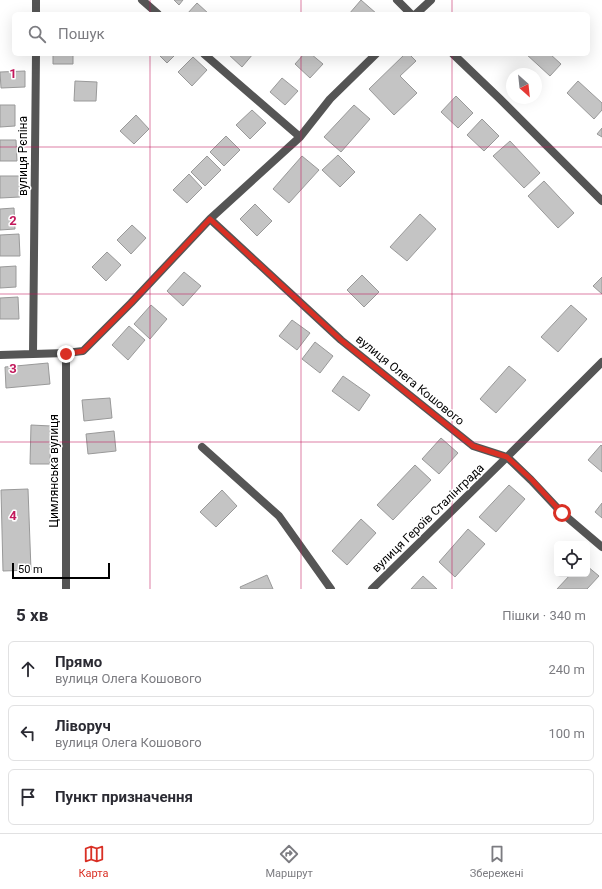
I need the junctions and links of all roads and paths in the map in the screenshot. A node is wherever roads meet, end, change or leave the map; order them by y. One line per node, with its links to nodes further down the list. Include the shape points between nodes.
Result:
1 (36, 0): 5 (street)
2 (142, 0): 6 (street)
3 (397, 0): 7 (street)
4 (431, 0): 8 (street)
5 (36, 12)
6 (156, 12)
7 (409, 12)
8 (418, 12)
9 (36, 56): 17 (street, вулиця Рєпіна)
10 (206, 56): 13 (street)
11 (374, 56): 13 (street, via 330,99)
12 (455, 56): 14 (street)
13 (300, 137): 15 (street)
14 (602, 202)
15 (210, 219): 18 (street, via 83,351); 21 (street, вулиця Олега Кошового, via 341,340 443,422 473,446)
16 (0, 354): 17 (street)
17 (33, 354): 18 (street)
18 (66, 354): 23 (street, Цимлянська вулиця)
19 (602, 362): 21 (street, вулиця Героїв Сталінграда)
20 (202, 447): 24 (street, via 279,516)
21 (507, 457): 22 (street, вулиця Олега Кошового, via 562,513); 25 (street, вулиця Героїв Сталінграда)
22 (602, 547)
23 (66, 589)
24 (331, 589)
25 (372, 589)

